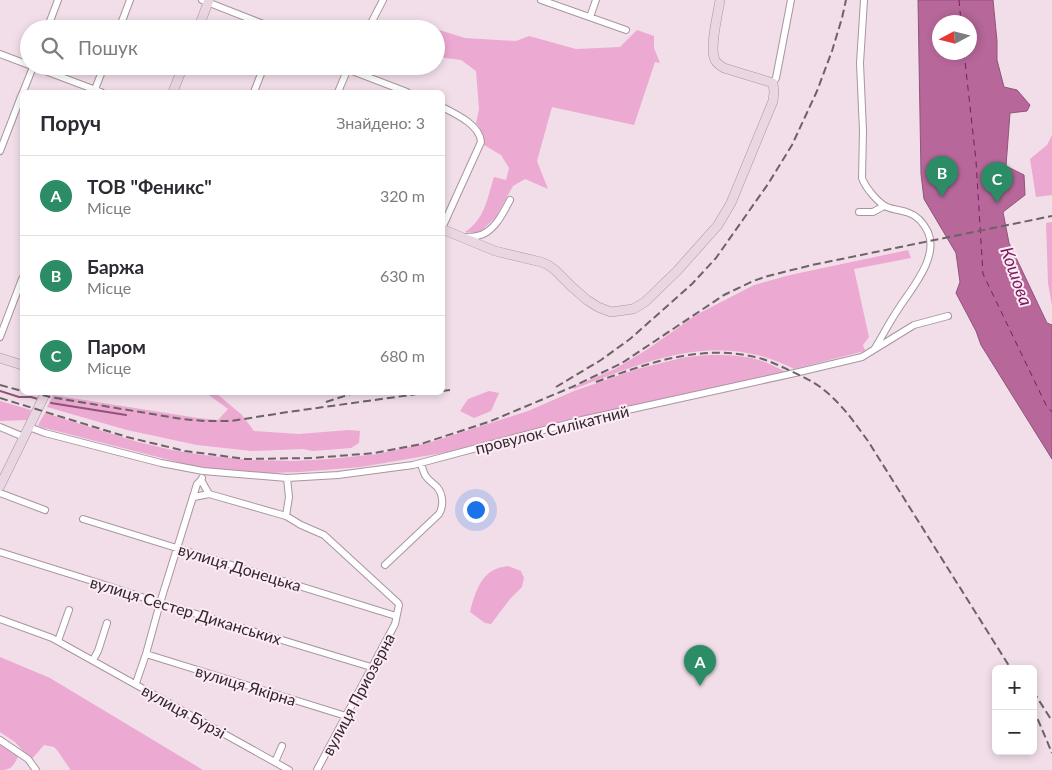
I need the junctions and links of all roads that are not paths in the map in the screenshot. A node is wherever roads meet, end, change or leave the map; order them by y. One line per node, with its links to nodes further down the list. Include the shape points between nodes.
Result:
1 (58, 0): 11 (street)
2 (130, 0): 12 (street)
3 (383, 0): 15 (street)
4 (541, 0): 10 (street)
5 (596, 0): 10 (street)
6 (720, 0): 26 (street, via 713,41 715,60 724,68)
7 (791, 0): 26 (street)
8 (864, 0): 38 (street, via 860,63 862,178)
9 (207, 1): 13 (street); 14 (street)
10 (590, 17): 16 (street)
11 (50, 20)
12 (122, 20)
13 (201, 20)
14 (254, 20)
15 (373, 20)
16 (626, 30)
17 (0, 54): 18 (street)
18 (20, 62)
19 (28, 75): 27 (street)
20 (54, 75): 28 (street)
21 (102, 75): 29 (street)
22 (180, 75): 30 (street)
23 (261, 75): 31 (street)
24 (345, 75): 32 (street)
25 (365, 75): 33 (street)
26 (773, 83): 42 (street, via 771,106 718,225 677,271 645,302 633,308 611,312 598,307 548,265 495,251)
27 (24, 90)
28 (92, 90)
29 (98, 90)
30 (174, 90)
31 (255, 90)
32 (339, 90)
33 (402, 90)
34 (20, 101): 36 (street)
35 (445, 109): 40 (street, via 475,127 481,136)
36 (0, 151)
37 (510, 200): 42 (street, via 498,220 483,234)
38 (884, 206): 39 (street, via 873,212); 46 (street, via 918,218 925,226 931,246 921,274)
39 (859, 212)
40 (445, 221)
41 (445, 229): 42 (street)
42 (463, 237)
43 (20, 284): 45 (street)
44 (948, 316): 46 (street, провулок Силікатний, via 914,325)
45 (0, 337)
46 (874, 349): 53 (street, провулок Силікатний, via 862,357 582,420)
47 (0, 358): 48 (street)
48 (20, 364)
49 (45, 395): 51 (street)
50 (0, 427): 52 (street)
51 (29, 428): 52 (street); 54 (street, провулок Силікатний)
52 (24, 437): 57 (street)
53 (421, 463): 55 (street, провулок Силікатний, via 338,475); 66 (street, via 424,474 441,494 441,510)
54 (203, 471): 55 (street, провулок Силікатний); 56 (street)
55 (287, 478): 62 (street)
56 (202, 480): 59 (street); 60 (street, via 197,484)
57 (0, 486)
58 (0, 493): 61 (street)
59 (210, 494): 60 (street); 62 (street)
60 (194, 497): 64 (street)
61 (45, 510)
62 (286, 516): 69 (street, via 324,535 398,603)
63 (83, 519): 64 (street, вулиця Донецька)
64 (177, 548): 67 (street); 69 (street, вулиця Донецька)
65 (0, 552): 67 (street, вулиця Сестер Диканських)
66 (385, 565)
67 (160, 603): 73 (street); 75 (street, вулиця Сестер Диканських)
68 (69, 610): 72 (street)
69 (396, 616): 75 (street, вулиця Приозерна)
70 (0, 619): 72 (street, вулиця Бурзі)
71 (107, 622): 74 (street)
72 (58, 641): 74 (street, вулиця Бурзі)
73 (146, 654): 76 (street); 77 (street, вулиця Якірна)
74 (93, 660): 76 (street, вулиця Бурзі)
75 (372, 667): 77 (street, вулиця Приозерна)
76 (136, 684): 80 (street, вулиця Бурзі)
77 (346, 716): 83 (street, вулиця Приозерна)
78 (0, 740): 81 (street, via 28,759)
79 (282, 746): 80 (street)
80 (275, 762): 82 (street, вулиця Бурзі)
81 (36, 770)
82 (289, 770)
83 (317, 770)

